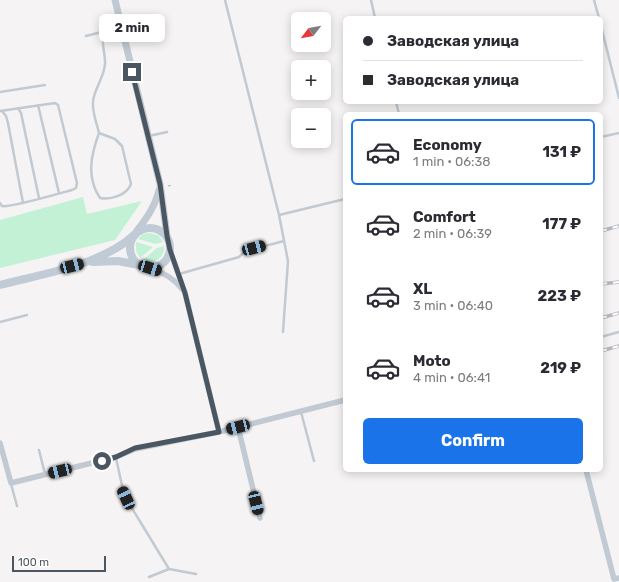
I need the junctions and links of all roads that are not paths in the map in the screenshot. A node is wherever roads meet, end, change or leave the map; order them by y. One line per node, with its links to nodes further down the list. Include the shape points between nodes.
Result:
1 (115, 0): 7 (street)
2 (225, 0): 28 (lane)
3 (371, 0): 5 (lane)
4 (594, 0): 6 (lane)
5 (375, 16)
6 (598, 16)
7 (122, 27): 8 (lane); 20 (street)
8 (106, 31): 10 (lane); 18 (lane, via 103,41 105,71 95,92 93,104)
9 (603, 34): 13 (lane)
10 (86, 36)
11 (45, 85): 12 (lane)
12 (0, 92)
13 (619, 98)
14 (38, 105): 15 (lane); 23 (lane); 23 (lane, via 58,105 77,183 76,188)
15 (18, 108): 16 (lane); 24 (lane)
16 (1, 111): 26 (lane, via 8,123)
17 (167, 132): 20 (lane)
18 (99, 133): 18 (lane, via 115,139 122,146 131,184 122,194 105,198 100,198 95,191 91,177 91,156)
19 (619, 133): 21 (lane)
20 (148, 136): 22 (street)
21 (603, 137)
22 (160, 184): 29 (street, via 156,202); 30 (street)
23 (59, 193): 24 (lane)
24 (40, 198): 26 (lane)
25 (343, 199): 28 (lane)
26 (23, 202): 27 (lane, via 5,207)
27 (0, 203)
28 (279, 215): 31 (lane)
29 (135, 234): 30 (main road, via 144,228 154,228); 33 (main road, via 118,248); 34 (main road, via 130,244 131,254)
30 (167, 236): 32 (main road)
31 (284, 241): 36 (lane); 41 (lane, via 288,261)
32 (170, 250): 35 (main road, via 161,265); 36 (street)
33 (86, 262): 34 (main road, via 118,261); 37 (main road)
34 (140, 265): 35 (main road)
35 (150, 268): 38 (street, via 170,277)
36 (178, 274): 38 (street)
37 (0, 285)
38 (184, 292): 47 (street)
39 (27, 315): 40 (lane)
40 (0, 322)
41 (283, 332)
42 (619, 332): 43 (lane)
43 (603, 336)
44 (343, 400): 45 (street)
45 (300, 411): 46 (street); 51 (lane)
46 (238, 427): 47 (street); 56 (street)
47 (219, 432): 50 (street, via 135,448)
48 (0, 443): 54 (street)
49 (39, 450): 53 (lane)
50 (116, 457): 53 (street); 57 (lane, via 123,490)
51 (314, 462)
52 (587, 472): 60 (street)
53 (45, 475): 54 (street)
54 (11, 483): 55 (lane)
55 (17, 506)
56 (260, 518)
57 (168, 569): 58 (lane); 59 (lane)
58 (196, 574)
59 (149, 577)
60 (615, 580)

